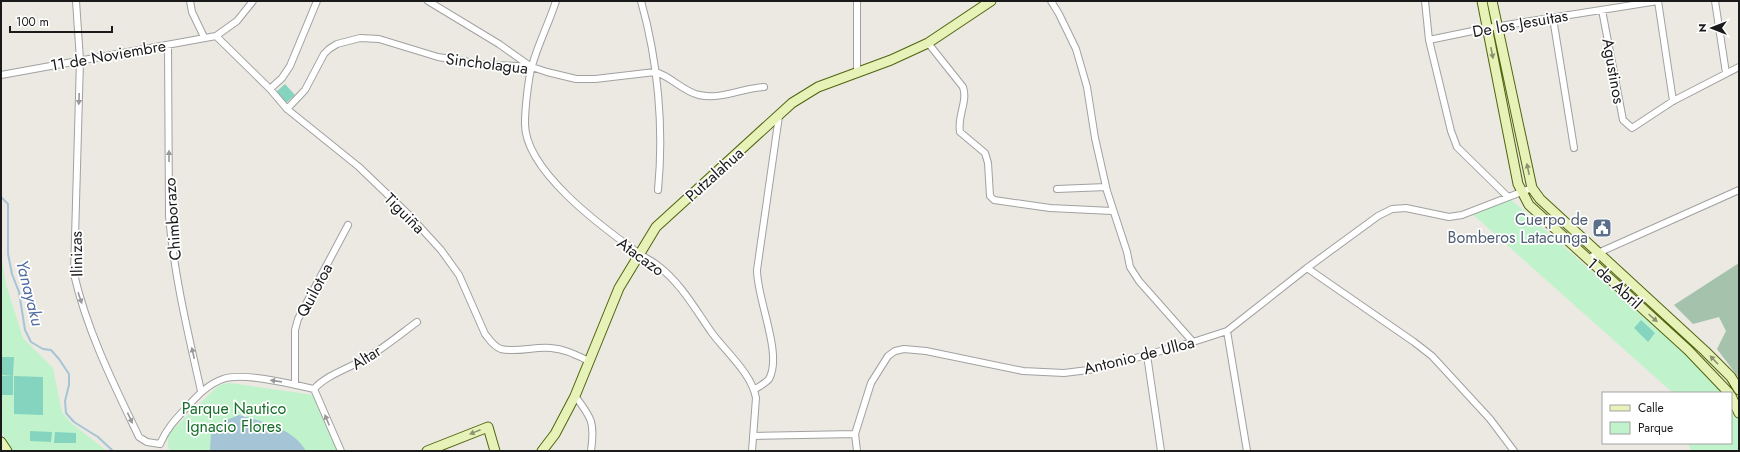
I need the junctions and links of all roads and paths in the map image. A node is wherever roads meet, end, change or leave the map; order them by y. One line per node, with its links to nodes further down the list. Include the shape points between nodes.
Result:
1 (76, 1): 26 (street, Ilinizas)
2 (190, 1): 22 (street, via 192,12)
3 (253, 1): 21 (street, via 236,21)
4 (317, 1): 34 (street, via 290,66)
5 (428, 1): 27 (street)
6 (556, 1): 27 (street, Atacazo)
7 (640, 1): 29 (street, via 652,47)
8 (857, 1): 30 (street)
9 (991, 1): 24 (street, Putzalahua)
10 (1051, 1): 39 (street, via 1076,49 1087,87)
11 (1425, 1): 23 (street)
12 (1482, 1): 20 (street, 1 de Abril)
13 (1492, 1): 19 (street, 1 de Abril)
14 (1658, 1): 16 (street, De los Jesuitas); 35 (street)
15 (1715, 1): 31 (street)
16 (1635, 3): 17 (street, De los Jesuitas)
17 (1602, 10): 18 (street, De los Jesuitas); 35 (street, Agustinos, via 1623,120 1632,128)
18 (1554, 18): 19 (street, De los Jesuitas); 38 (street)
19 (1497, 27): 20 (street, De los Jesuitas); 40 (street, 1 de Abril, one-way to 19)
20 (1487, 28): 23 (street, De los Jesuitas); 44 (street, 1 de Abril, one-way to 44)
21 (216, 36): 22 (street, 11 de Noviembre); 34 (street, Tiguiña)
22 (204, 37): 25 (street, 11 de Noviembre)
23 (1429, 40): 45 (street, via 1457,148)
24 (928, 42): 30 (street, Putzalahua, via 891,60); 46 (street, via 964,87 966,95 960,132 985,153 990,196 994,200 1050,208)
25 (168, 45): 26 (street, 11 de Noviembre); 61 (street, Chimborazo, one-way to 25, via 171,242)
26 (80, 60): 32 (street, 11 de Noviembre); 69 (street, Ilinizas, one-way to 69, via 74,274 112,380 139,437 147,442)
27 (532, 66): 29 (street, Sincholagua, via 568,77 595,79); 36 (street, Sincholagua, via 482,64 438,57 379,39 360,38 337,44 329,49 305,90); 49 (street, Atacazo, via 525,123 526,137 533,152 567,196 594,221)
28 (1739, 67): 31 (street)
29 (655, 72): 33 (street, via 699,95 725,95); 42 (street, via 660,140)
30 (857, 72): 37 (street, Putzalahua, via 818,87 792,103)
31 (1726, 73): 35 (street)
32 (1, 75)
33 (764, 87)
34 (270, 89): 36 (street, Tiguiña)
35 (1674, 101)
36 (287, 109): 56 (street, Tiguiña, via 359,167 441,250 458,275 485,334 492,342 500,348 514,350 543,347 557,349)
37 (779, 116): 49 (street, Putzalahua, via 656,226); 59 (street, via 756,270 757,286 771,341 773,365 768,379)
38 (1574, 148)
39 (1106, 187): 41 (street); 46 (street)
40 (1532, 188): 44 (street, Antonio de Ulloa); 48 (street, 1 de Abril, via 1540,199)
41 (1057, 189)
42 (658, 190)
43 (1739, 190): 48 (street)
44 (1521, 192): 45 (street, Antonio de Ulloa); 50 (street, 1 de Abril, via 1529,205)
45 (1508, 197): 51 (street, Antonio de Ulloa, via 1462,215 1449,217 1406,208 1392,209 1378,216)
46 (1112, 211): 54 (street, via 1130,267)
47 (348, 225): 57 (street, Quilotoa, via 298,320 295,330)
48 (1598, 253): 50 (street); 60 (street, 1 de Abril, one-way to 48, via 1705,350)
49 (639, 254): 56 (street, Putzalahua, via 619,288); 59 (street, Atacazo, via 657,264 685,292)
50 (1588, 259): 62 (street, 1 de Abril, one-way to 62, via 1688,350)
51 (1307, 268): 53 (street, Antonio de Ulloa); 81 (street, via 1432,356 1490,419)
52 (417, 322): 58 (street, Altar, via 371,356 327,378)
53 (1228, 331): 54 (street, Antonio de Ulloa); 80 (street)
54 (1193, 342): 55 (street, Antonio de Ulloa)
55 (1147, 355): 66 (street, Antonio de Ulloa, via 1096,369 1064,373 1023,371 926,351 895,351 888,356 871,383); 79 (street)
56 (589, 361): 63 (street, Putzalahua)
57 (295, 384): 58 (street); 61 (street, one-way to 61, via 235,377 223,379)
58 (314, 389): 72 (street, one-way to 58)
59 (754, 390): 67 (street, Atacazo, via 756,398)
60 (1739, 390)
61 (201, 392): 69 (street, via 167,430)
62 (1728, 392)
63 (575, 396): 75 (street, Putzalahua, via 555,434); 76 (street, via 593,423)
64 (1732, 398): 65 (street)
65 (1739, 413)
66 (855, 434): 67 (street); 78 (street)
67 (753, 436): 77 (street, Atacazo)
68 (1, 442): 70 (street)
69 (160, 444): 71 (street)
70 (7, 451)
71 (163, 451)
72 (341, 451)
73 (427, 451): 74 (street, one-way to 73, via 488,427)
74 (495, 451)
75 (542, 451)
76 (591, 451)
77 (752, 451)
78 (857, 451)
79 (1161, 451)
80 (1247, 451)
81 (1514, 451)

